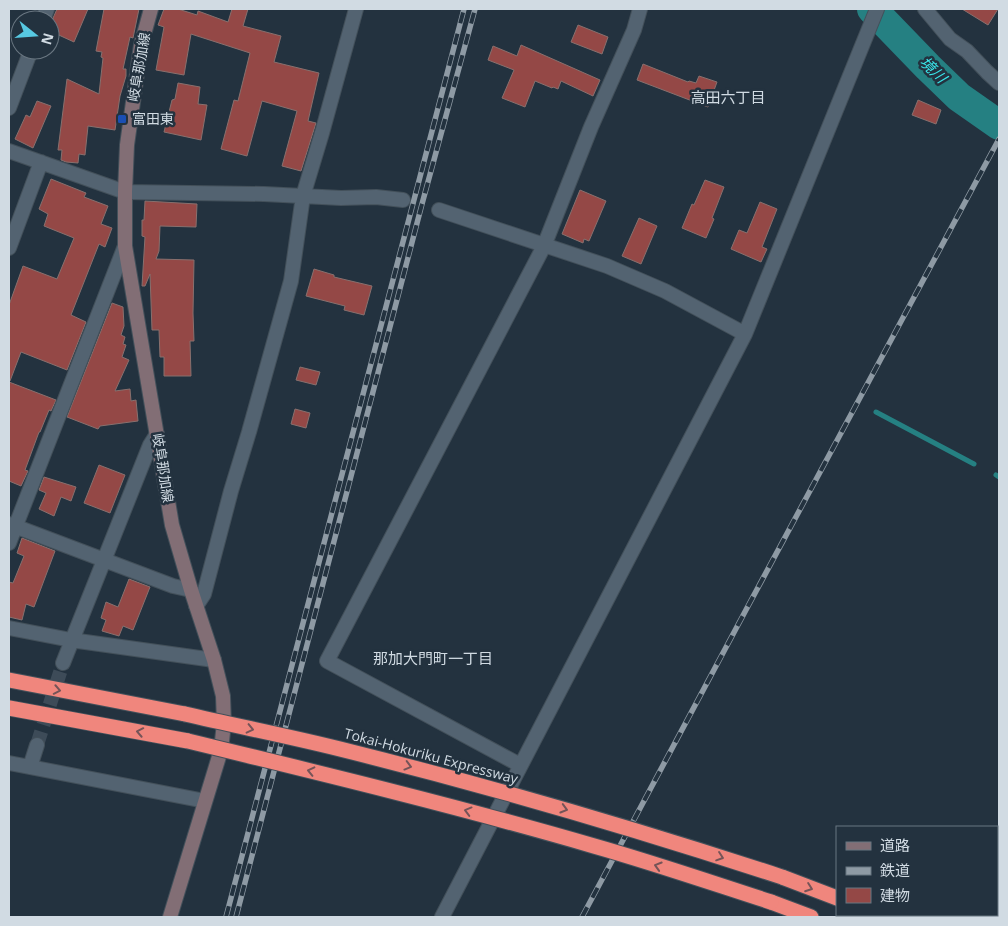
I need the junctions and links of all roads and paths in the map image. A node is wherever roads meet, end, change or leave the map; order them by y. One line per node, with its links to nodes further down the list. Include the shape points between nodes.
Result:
1 (151, 9): 11 (main road, 岐阜那加線, via 141,45 127,144)
2 (356, 9): 12 (street)
3 (640, 9): 16 (street)
4 (877, 9): 18 (street)
5 (925, 9): 7 (street, via 950,39)
6 (27, 60): 8 (street)
7 (999, 83)
8 (9, 108)
9 (9, 151): 10 (street)
10 (41, 162): 11 (street); 17 (street)
11 (125, 192): 12 (street); 15 (main road, 岐阜那加線)
12 (303, 196): 13 (street); 24 (street, via 291,281 204,594)
13 (403, 200)
14 (438, 210): 16 (street)
15 (125, 246): 19 (main road, 岐阜那加線); 20 (street)
16 (544, 246): 18 (street, via 607,266 665,291); 33 (street, via 327,661)
17 (9, 248)
18 (745, 334): 33 (street)
19 (157, 434): 22 (street); 23 (main road, 岐阜那加線, via 172,525)
20 (12, 525): 21 (street); 22 (street)
21 (9, 544)
22 (104, 560): 23 (street); 26 (street)
23 (191, 590): 24 (main road, 岐阜那加線)
24 (196, 606): 27 (main road, 岐阜那加線)
25 (9, 628): 26 (street)
26 (71, 640): 27 (street); 28 (street)
27 (214, 660): 35 (main road, 岐阜那加線, via 223,696 224,723 220,750)
28 (63, 663)
29 (9, 680): 36 (highway, Tokai-Hokuriku Expressway, one-way to 36, bridge, via 185,714 490,788 712,854)
30 (9, 708): 39 (highway, one-way to 30, bridge, via 595,846 336,776 188,741)
31 (37, 745): 34 (street)
32 (9, 763): 34 (street)
33 (520, 765): 38 (street)
34 (30, 767): 35 (street)
35 (205, 801): 37 (main road, 岐阜那加線)
36 (836, 898)
37 (170, 917)
38 (442, 917)
39 (811, 917)

